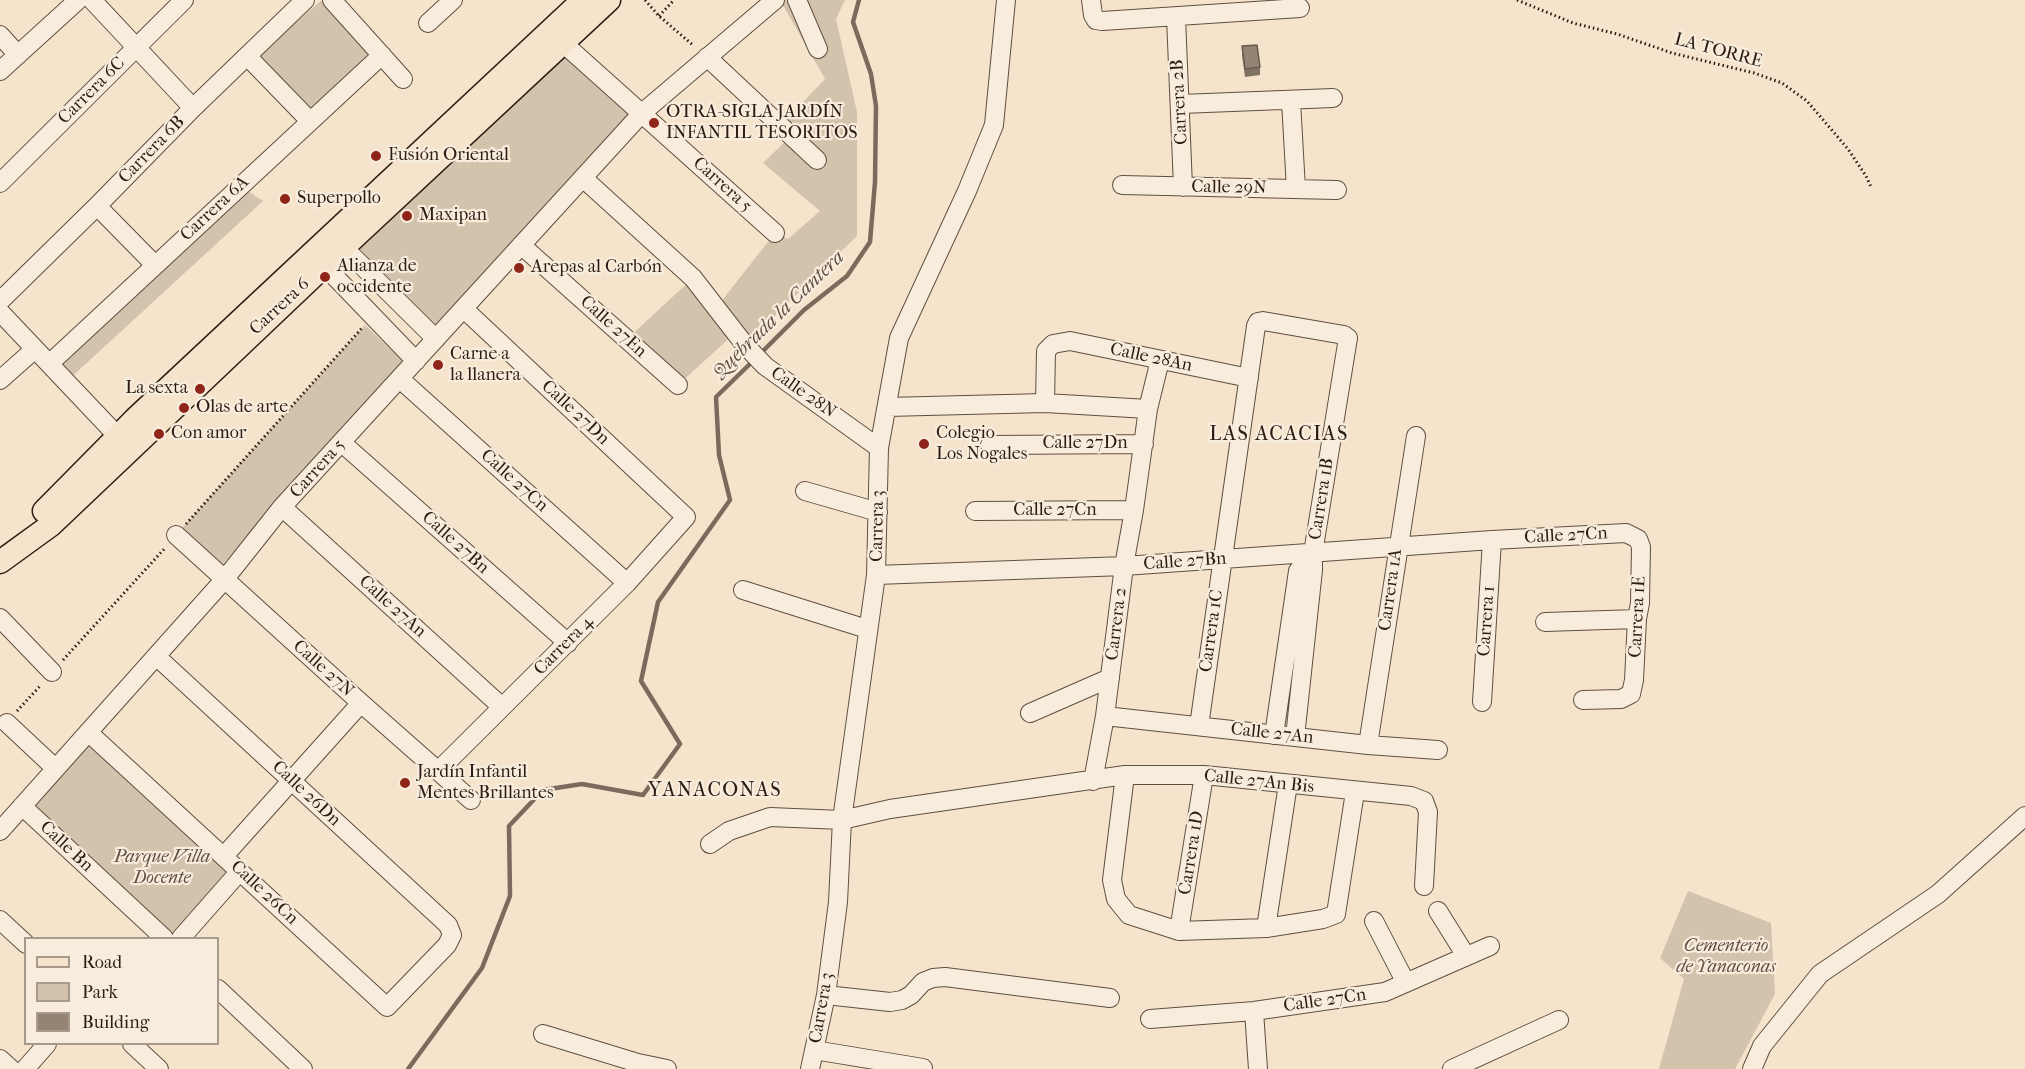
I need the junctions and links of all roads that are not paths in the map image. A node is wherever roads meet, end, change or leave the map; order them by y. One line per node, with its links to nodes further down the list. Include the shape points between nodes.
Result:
1 (78, 0): 20 (street)
2 (92, 0): 18 (street)
3 (184, 0): 18 (street, Carrera 6C)
4 (305, 0): 22 (street, Carrera 6B)
5 (332, 0): 21 (street)
6 (453, 0): 15 (street)
7 (583, 0): 41 (main road, Carrera 6)
8 (609, 0): 17 (main road, Carrera 6)
9 (775, 0): 23 (street, Carrera 5)
10 (797, 0): 19 (street)
11 (1006, 0): 59 (street, Carrera 3, via 994,125 899,338)
12 (1092, 0): 14 (street, via 1096,20)
13 (1300, 8): 14 (street)
14 (1176, 17): 28 (street, Carrera 2B)
15 (428, 23)
16 (0, 35): 20 (street)
17 (563, 43): 30 (street, Carrera 5); 41 (main road, Carrera 6)
18 (136, 47): 29 (street); 34 (street, Carrera 6C)
19 (818, 49)
20 (18, 55): 24 (street)
21 (382, 55): 25 (street); 31 (street, Carrera 6A)
22 (247, 56): 29 (street, Carrera 6B); 31 (street)
23 (707, 57): 30 (street, Carrera 5); 32 (street)
24 (0, 71)
25 (404, 78)
26 (1333, 98): 27 (street)
27 (1291, 101): 28 (street); 37 (street)
28 (1181, 104): 36 (street, Carrera 2B)
29 (193, 108): 39 (street, Carrera 6B)
30 (642, 113): 33 (street, Carrera 5); 40 (street, Carrera 5)
31 (310, 121): 44 (street, Carrera 6A)
32 (817, 160)
33 (583, 178): 42 (street, Carrera 5); 66 (street, Calle 28N, via 693,278 765,366)
34 (0, 183)
35 (1122, 185): 36 (street, Calle 29N)
36 (1184, 187): 37 (street, Calle 29N)
37 (1296, 189): 38 (street, Calle 29N)
38 (1337, 190)
39 (97, 206): 44 (street); 45 (street, Carrera 6B)
40 (775, 233)
41 (338, 241): 43 (main road, Carrera 6); 49 (street)
42 (521, 245): 46 (street, Carrera 5); 57 (street, Calle 27En)
43 (318, 260): 52 (street); 62 (main road, Carrera 6)
44 (155, 265): 53 (street, Carrera 6A)
45 (0, 301)
46 (464, 309): 49 (street, Carrera 5); 72 (street, Calle 27Dn)
47 (0, 312): 50 (street)
48 (1258, 322): 54 (street, Carrera 1C); 78 (street, Carrera 1B, via 1348,338)
49 (436, 339): 52 (street, Carrera 5)
50 (35, 349): 53 (street); 56 (street)
51 (1160, 360): 54 (street, Calle 28An); 58 (street, Calle 28An, via 1070,341 1053,344 1046,351); 60 (street, Carrera 2)
52 (416, 361): 55 (street, Carrera 5)
53 (49, 364): 62 (street)
54 (1249, 378): 79 (street, Carrera 1C)
55 (400, 379): 63 (street, Carrera 5); 84 (street, Calle 27Cn)
56 (0, 380)
57 (678, 385)
58 (1045, 403): 59 (street); 60 (street)
59 (887, 407): 66 (street, Carrera 3)
60 (1148, 409): 64 (street, Carrera 2)
61 (1416, 436): 77 (street, Carrera 1A)
62 (124, 442): 76 (main road, Carrera 6); 80 (main road, Carrera 6, via 51,525)
63 (342, 443): 68 (street, Carrera 5); 90 (street, Calle 27Bn)
64 (1144, 444): 65 (street, Calle 27Dn); 69 (street, Carrera 2)
65 (990, 445)
66 (879, 448): 71 (street, Carrera 3)
67 (805, 490): 71 (street)
68 (282, 507): 83 (street, Carrera 5); 97 (street, Calle 27An)
69 (1134, 510): 70 (street, Calle 27Cn); 81 (street, Carrera 2)
70 (975, 511)
71 (878, 512): 82 (street, Carrera 3)
72 (686, 517): 84 (street, Carrera 4)
73 (176, 535): 83 (street, Calle 27N)
74 (1638, 539): 75 (street, Calle 27Cn, via 1626,533); 87 (street, Carrera 1E, via 1641,580)
75 (1492, 540): 77 (street, Calle 27Bn); 95 (street, Carrera 1)
76 (0, 546)
77 (1397, 547): 78 (street, Calle 27Bn); 105 (street, Carrera 1A)
78 (1313, 553): 79 (street, Calle 27Bn); 103 (street, Carrera 1B, via 1298,572); 104 (street, Carrera 1B)
79 (1222, 560): 81 (street, Calle 27Bn); 101 (street, Carrera 1C)
80 (0, 562)
81 (1124, 566): 82 (street, Calle 27Bn); 93 (street, Carrera 2)
82 (876, 575): 89 (street, Carrera 3)
83 (224, 580): 91 (street, Carrera 5); 96 (street, Calle 27N)
84 (627, 583): 90 (street, Carrera 4)
85 (743, 590): 89 (street)
86 (0, 618): 92 (street)
87 (1637, 620): 88 (street); 94 (street, Carrera 1E, via 1631,694 1621,699)
88 (1545, 622)
89 (867, 630): 118 (street, Carrera 3)
90 (567, 643): 97 (street, Carrera 4)
91 (156, 656): 102 (street, Carrera 5); 112 (street, Calle 26Dn)
92 (52, 672)
93 (1110, 678): 98 (street); 99 (street, Carrera 2)
94 (1583, 700)
95 (1482, 702)
96 (361, 703): 108 (street, Calle 27N); 112 (street)
97 (502, 707): 108 (street, Carrera 4)
98 (1030, 712)
99 (1105, 716): 101 (street, Calle 27An); 111 (street, Carrera 2)
100 (7, 723): 107 (street)
101 (1199, 726): 103 (street, Calle 27An)
102 (88, 732): 107 (street, Carrera 5); 121 (street, Calle 26Cn)
103 (1274, 735): 104 (street, Calle 27An)
104 (1295, 737): 105 (street, Calle 27An)
105 (1368, 745): 106 (street, Calle 27An)
106 (1438, 750)
107 (55, 768): 116 (street, Carrera 5)
108 (438, 771): 115 (street, Calle 27N)
109 (1125, 775): 110 (street, Calle 27An Bis); 111 (street, Calle 27An Bis); 128 (street, via 1112,880 1116,899 1129,915)
110 (1204, 775): 113 (street, Calle 27An Bis); 128 (street, Carrera 1D)
111 (1093, 781): 118 (street, via 890,809)
112 (292, 782): 121 (street); 139 (street, Calle 26Dn, via 448,925 452,935 447,945)
113 (1288, 784): 114 (street, Calle 27An Bis); 127 (street)
114 (1355, 792): 123 (street, Calle 27An Bis, via 1411,796 1424,801 1428,812); 127 (street, via 1336,914)
115 (471, 800)
116 (22, 806): 119 (street, Carrera 5); 129 (street, Calle Bn)
117 (2025, 816): 157 (street, via 1938,894 1820,974 1762,1046)
118 (842, 820): 120 (street, via 770,817 729,831); 137 (street, Carrera 3, via 838,902)
119 (0, 831)
120 (710, 844)
121 (224, 856): 122 (street, Calle 26Cn)
122 (240, 871): 131 (street); 139 (street, Calle 26Cn)
123 (1424, 886)
124 (1438, 911): 134 (street)
125 (0, 920): 132 (street)
126 (1374, 921): 135 (street)
127 (1266, 928): 128 (street)
128 (1179, 931)
129 (144, 932): 130 (street, Calle Bn)
130 (158, 937)
131 (183, 937)
132 (24, 942)
133 (1490, 946): 134 (street, Calle 27Cn)
134 (1466, 956): 135 (street, Calle 27Cn)
135 (1406, 983): 140 (street, Calle 27Cn, via 1385,992)
136 (219, 990): 152 (street)
137 (826, 994): 138 (street, via 890,1002 902,1000 923,982 945,977); 146 (street, Carrera 3)
138 (1110, 998)
139 (387, 1007)
140 (1254, 1011): 141 (street, Calle 27Cn); 155 (street)
141 (1150, 1019)
142 (1559, 1020): 156 (street)
143 (543, 1035): 153 (street)
144 (46, 1045): 150 (street)
145 (133, 1045): 151 (street)
146 (814, 1050): 148 (street); 154 (street, Carrera 3)
147 (0, 1059): 149 (street)
148 (923, 1068)
149 (11, 1069)
150 (25, 1069)
151 (159, 1069)
152 (303, 1069)
153 (667, 1069)
154 (810, 1069)
155 (1258, 1069)
156 (1452, 1069)
157 (1752, 1069)

